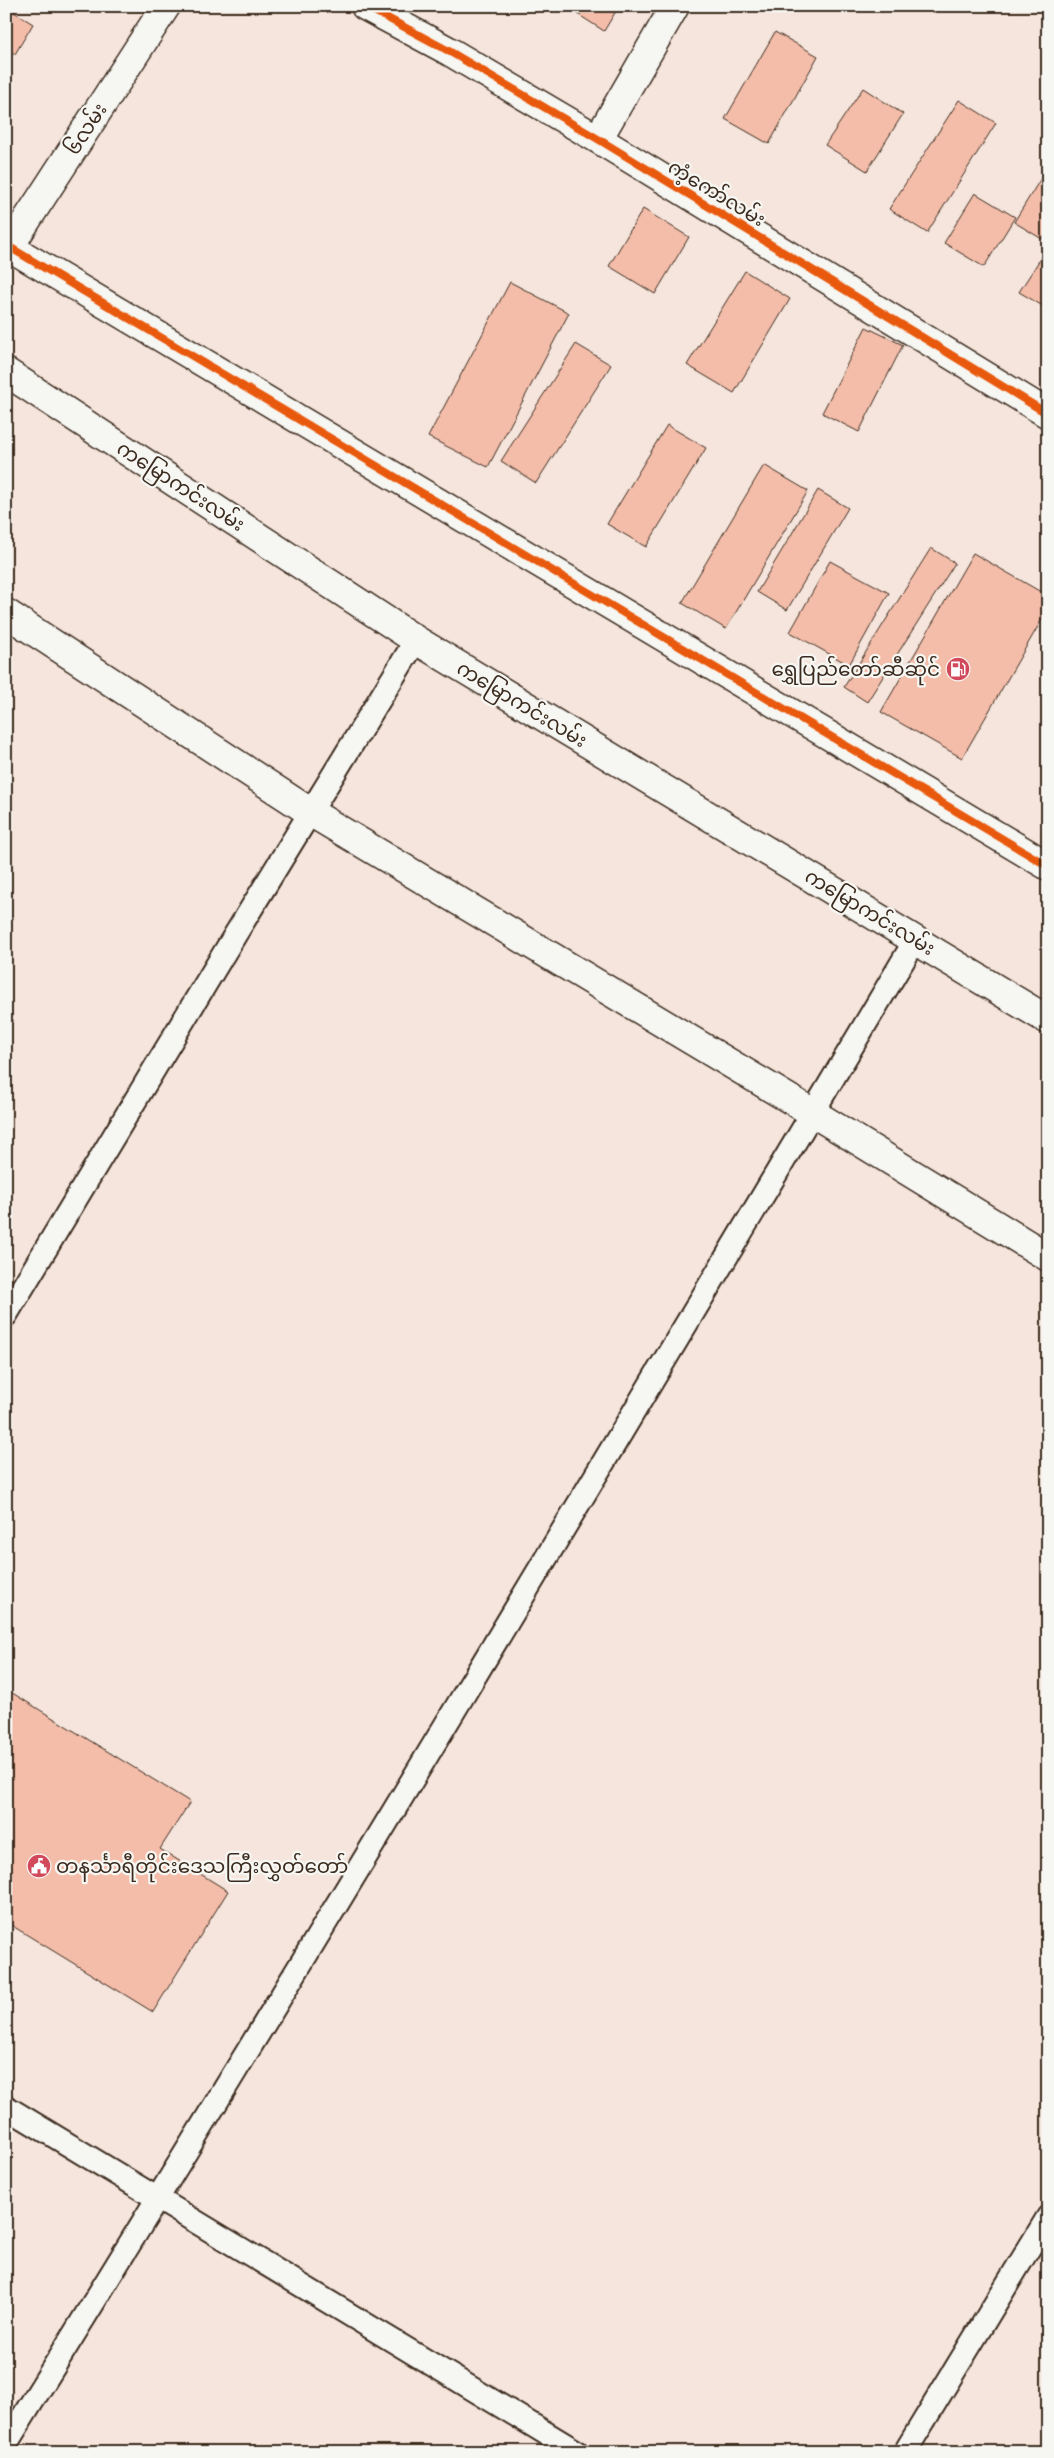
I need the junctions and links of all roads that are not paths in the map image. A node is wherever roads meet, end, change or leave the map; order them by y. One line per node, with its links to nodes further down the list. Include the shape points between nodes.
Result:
1 (166, 6): 5 (main road, ၆လမ်း)
2 (366, 6): 4 (main road, ကံ့ကော်လမ်း, via 448,50)
3 (676, 6): 4 (main road)
4 (598, 139): 7 (main road, ကံ့ကော်လမ်း)
5 (7, 248): 11 (main road)
6 (6, 372): 9 (main road, ကမြောကင်းလမ်း)
7 (1048, 414)
8 (6, 613): 10 (main road)
9 (416, 640): 10 (lane); 12 (main road, ကမြောကင်းလမ်း)
10 (310, 812): 14 (main road); 16 (lane)
11 (1048, 866)
12 (916, 939): 13 (main road, ကမြောကင်းလမ်း); 14 (lane)
13 (1048, 1020)
14 (813, 1113): 15 (main road); 18 (lane)
15 (1048, 1257)
16 (6, 1315)
17 (6, 2107): 18 (lane)
18 (158, 2200): 20 (lane); 21 (lane)
19 (1048, 2217): 22 (lane)
20 (6, 2444)
21 (577, 2452)
22 (905, 2452)

